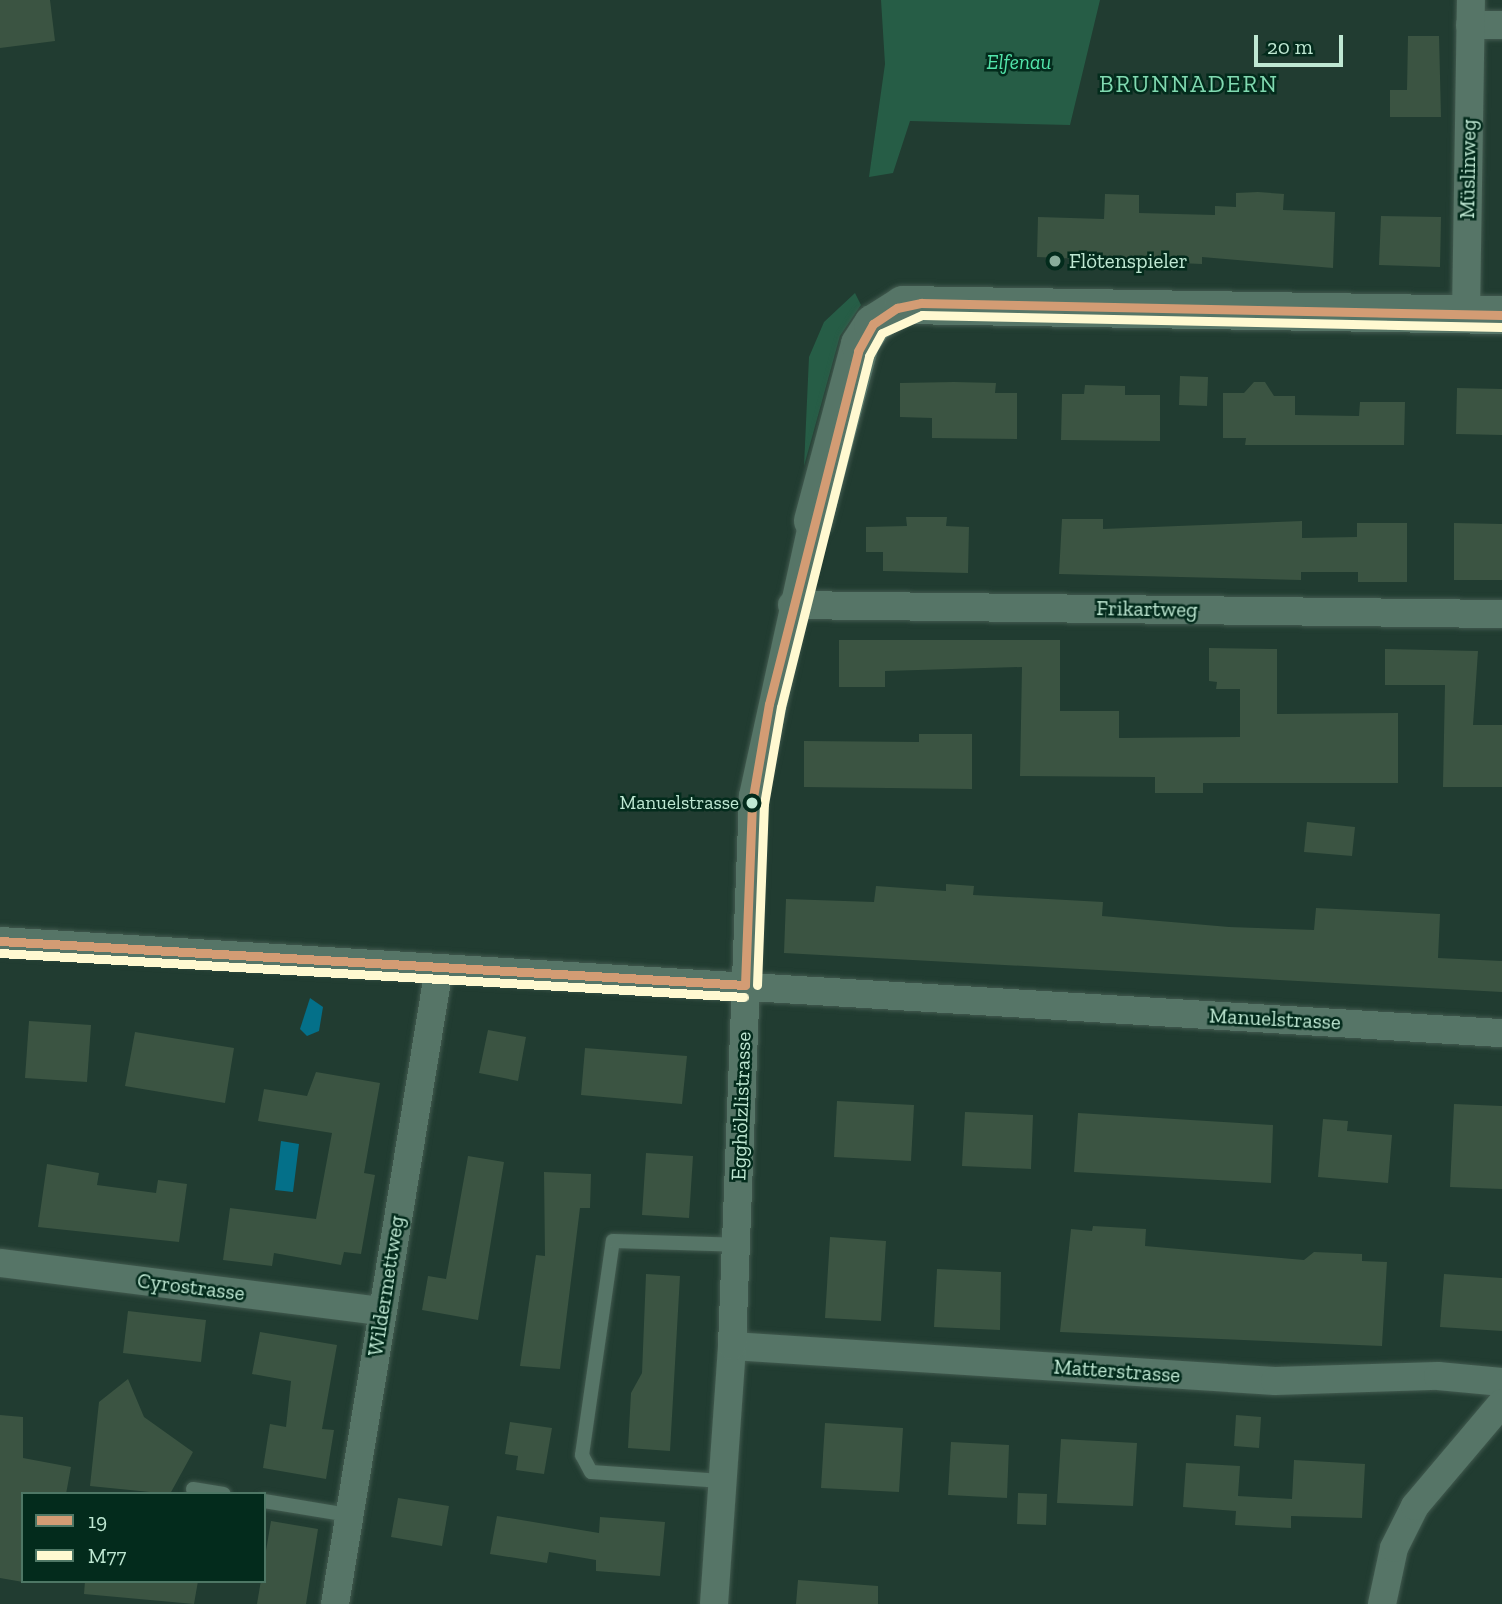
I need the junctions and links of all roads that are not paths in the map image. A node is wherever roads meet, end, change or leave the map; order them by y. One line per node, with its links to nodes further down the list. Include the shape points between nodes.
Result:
1 (1470, 12): 2 (street, Müslinweg); 3 (street, Müslinweg)
2 (1502, 25)
3 (1484, 315): 4 (street, Egghölzlistrasse, via 921,303 892,310 869,328)
4 (813, 521): 5 (street, Egghölzlistrasse)
5 (792, 605): 6 (street, Frikartweg); 9 (street, Egghölzlistrasse, via 754,786)
6 (1502, 614)
7 (0, 942): 8 (street, Manuelstrasse)
8 (439, 968): 9 (street, Manuelstrasse); 13 (street, Wildermettweg)
9 (745, 985): 10 (street, Manuelstrasse); 11 (street, Egghölzlistrasse)
10 (1502, 1033)
11 (737, 1245): 14 (street, Egghölzlistrasse); 17 (lane, via 613,1241 582,1455 591,1472)
12 (0, 1263): 13 (street, Cyrostrasse)
13 (382, 1311): 21 (street, Wildermettweg)
14 (732, 1346): 15 (street, Matterstrasse, via 1275,1381 1438,1376); 17 (street, Egghölzlistrasse)
15 (1502, 1382)
16 (1502, 1404): 24 (street, via 1415,1506 1394,1548)
17 (722, 1480): 23 (street, Egghölzlistrasse)
18 (194, 1489): 19 (lane)
19 (212, 1492)
20 (266, 1501): 21 (lane)
21 (349, 1515): 22 (street, Wildermettweg)
22 (335, 1604)
23 (714, 1604)
24 (1382, 1604)

